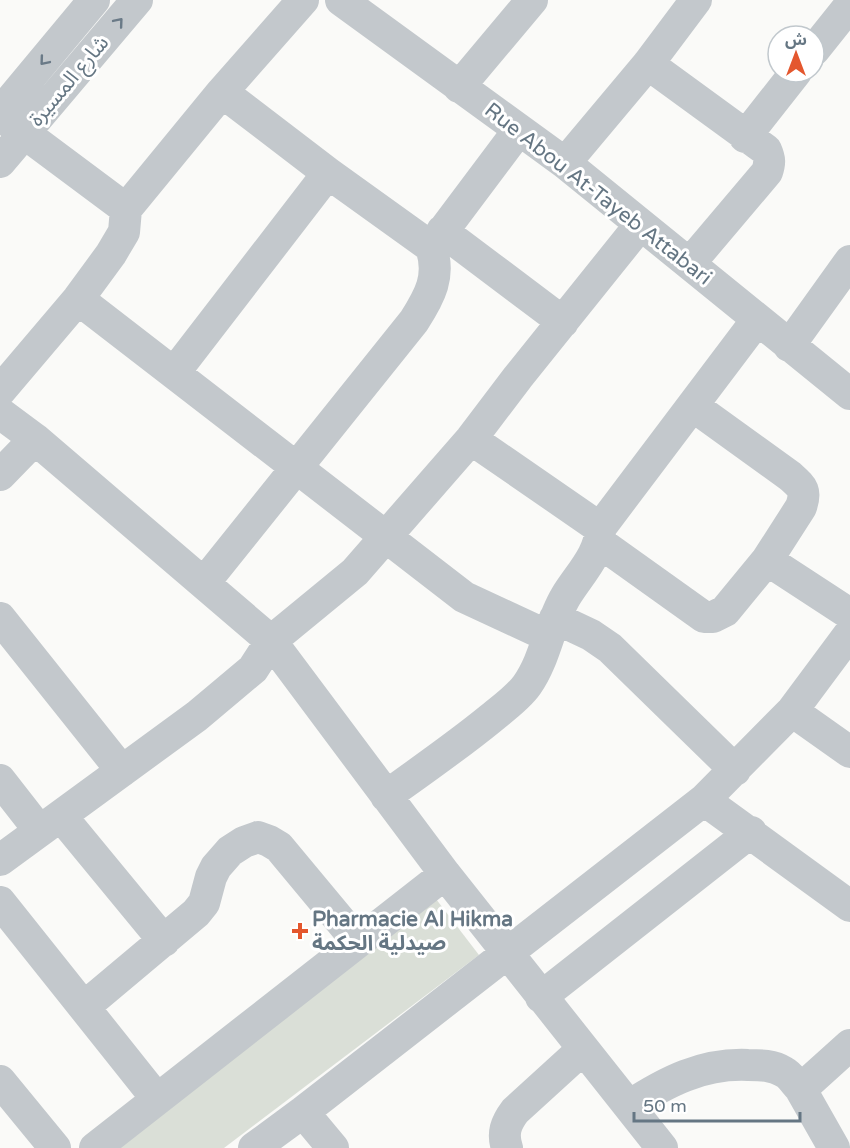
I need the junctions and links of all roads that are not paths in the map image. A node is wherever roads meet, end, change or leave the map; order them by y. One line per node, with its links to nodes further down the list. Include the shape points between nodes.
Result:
1 (94, 0): 13 (street, شارع المسيرة, one-way to 13)
2 (137, 0): 15 (street, شارع المسيرة, one-way to 2)
3 (303, 0): 12 (street)
4 (341, 0): 11 (street, Rue Abou At-Tayeb Attabari)
5 (532, 0): 11 (street)
6 (696, 0): 9 (street)
7 (846, 18): 8 (street)
8 (826, 38)
9 (648, 64): 16 (street); 18 (street)
10 (787, 84): 16 (street)
11 (459, 87): 14 (street, Rue Abou At-Tayeb Attabari)
12 (222, 92): 19 (street); 20 (street)
13 (0, 114): 15 (street)
14 (518, 131): 18 (street, Rue Abou At-Tayeb Attabari); 22 (street)
15 (26, 134): 17 (street, شارع المسيرة); 20 (street)
16 (745, 137): 24 (street, via 766,150 770,163 767,172)
17 (0, 162)
18 (565, 163): 21 (street, Rue Abou At-Tayeb Attabari)
19 (328, 173): 22 (street); 29 (street)
20 (126, 208): 25 (street, via 122,238)
21 (640, 225): 24 (street, Rue Abou At-Tayeb Attabari); 27 (street)
22 (436, 239): 27 (street); 36 (street, via 432,288 425,304)
23 (850, 261): 28 (street)
24 (690, 263): 26 (street, Rue Abou At-Tayeb Attabari)
25 (78, 299): 29 (street); 30 (street)
26 (757, 320): 28 (street, Rue Abou At-Tayeb Attabari); 32 (street)
27 (563, 322): 35 (street)
28 (789, 346): 31 (street, Rue Abou At-Tayeb Attabari)
29 (174, 373): 36 (street)
30 (0, 391)
31 (850, 394)
32 (693, 406): 38 (street); 40 (street, via 790,476 803,490 801,507)
33 (0, 413): 34 (street)
34 (35, 439): 37 (street); 41 (street)
35 (471, 439): 38 (street); 39 (street)
36 (295, 469): 39 (street); 41 (street)
37 (0, 475)
38 (599, 535): 40 (street, via 704,617 725,611); 44 (street, via 594,554 564,598)
39 (386, 537): 44 (street, via 464,597); 46 (street, via 355,572)
40 (767, 560): 42 (street)
41 (204, 583): 46 (street)
42 (850, 614)
43 (0, 618): 50 (street)
44 (551, 627): 49 (street, via 591,635 610,648); 52 (street, via 527,685 470,735)
45 (850, 633): 47 (street)
46 (271, 641): 50 (street, via 253,669 236,684); 52 (street)
47 (792, 711): 48 (street); 49 (street)
48 (850, 752)
49 (735, 770): 53 (street)
50 (122, 771): 54 (street)
51 (0, 780): 54 (street)
52 (386, 796): 57 (street)
53 (704, 800): 55 (street); 62 (street)
54 (50, 823): 56 (street); 60 (street)
55 (751, 832): 59 (street); 63 (street)
56 (0, 860)
57 (445, 874): 61 (street); 62 (street)
58 (0, 902): 64 (street)
59 (850, 906)
60 (164, 941): 61 (street, via 204,903 216,867 230,852 258,837 279,847); 64 (street)
61 (358, 942): 69 (street)
62 (507, 953): 63 (street); 71 (street)
63 (541, 997): 66 (street)
64 (84, 1007): 69 (street)
65 (850, 1045): 68 (street)
66 (583, 1049): 70 (street); 76 (street, via 506,1122)
67 (0, 1081): 72 (street)
68 (800, 1088): 70 (street, via 784,1072 765,1065 713,1066 659,1087); 78 (street)
69 (157, 1099): 73 (street)
70 (629, 1106): 77 (street)
71 (303, 1112): 74 (street); 75 (street)
72 (56, 1148)
73 (95, 1148)
74 (254, 1148)
75 (333, 1148)
76 (507, 1148)
77 (662, 1148)
78 (834, 1148)

